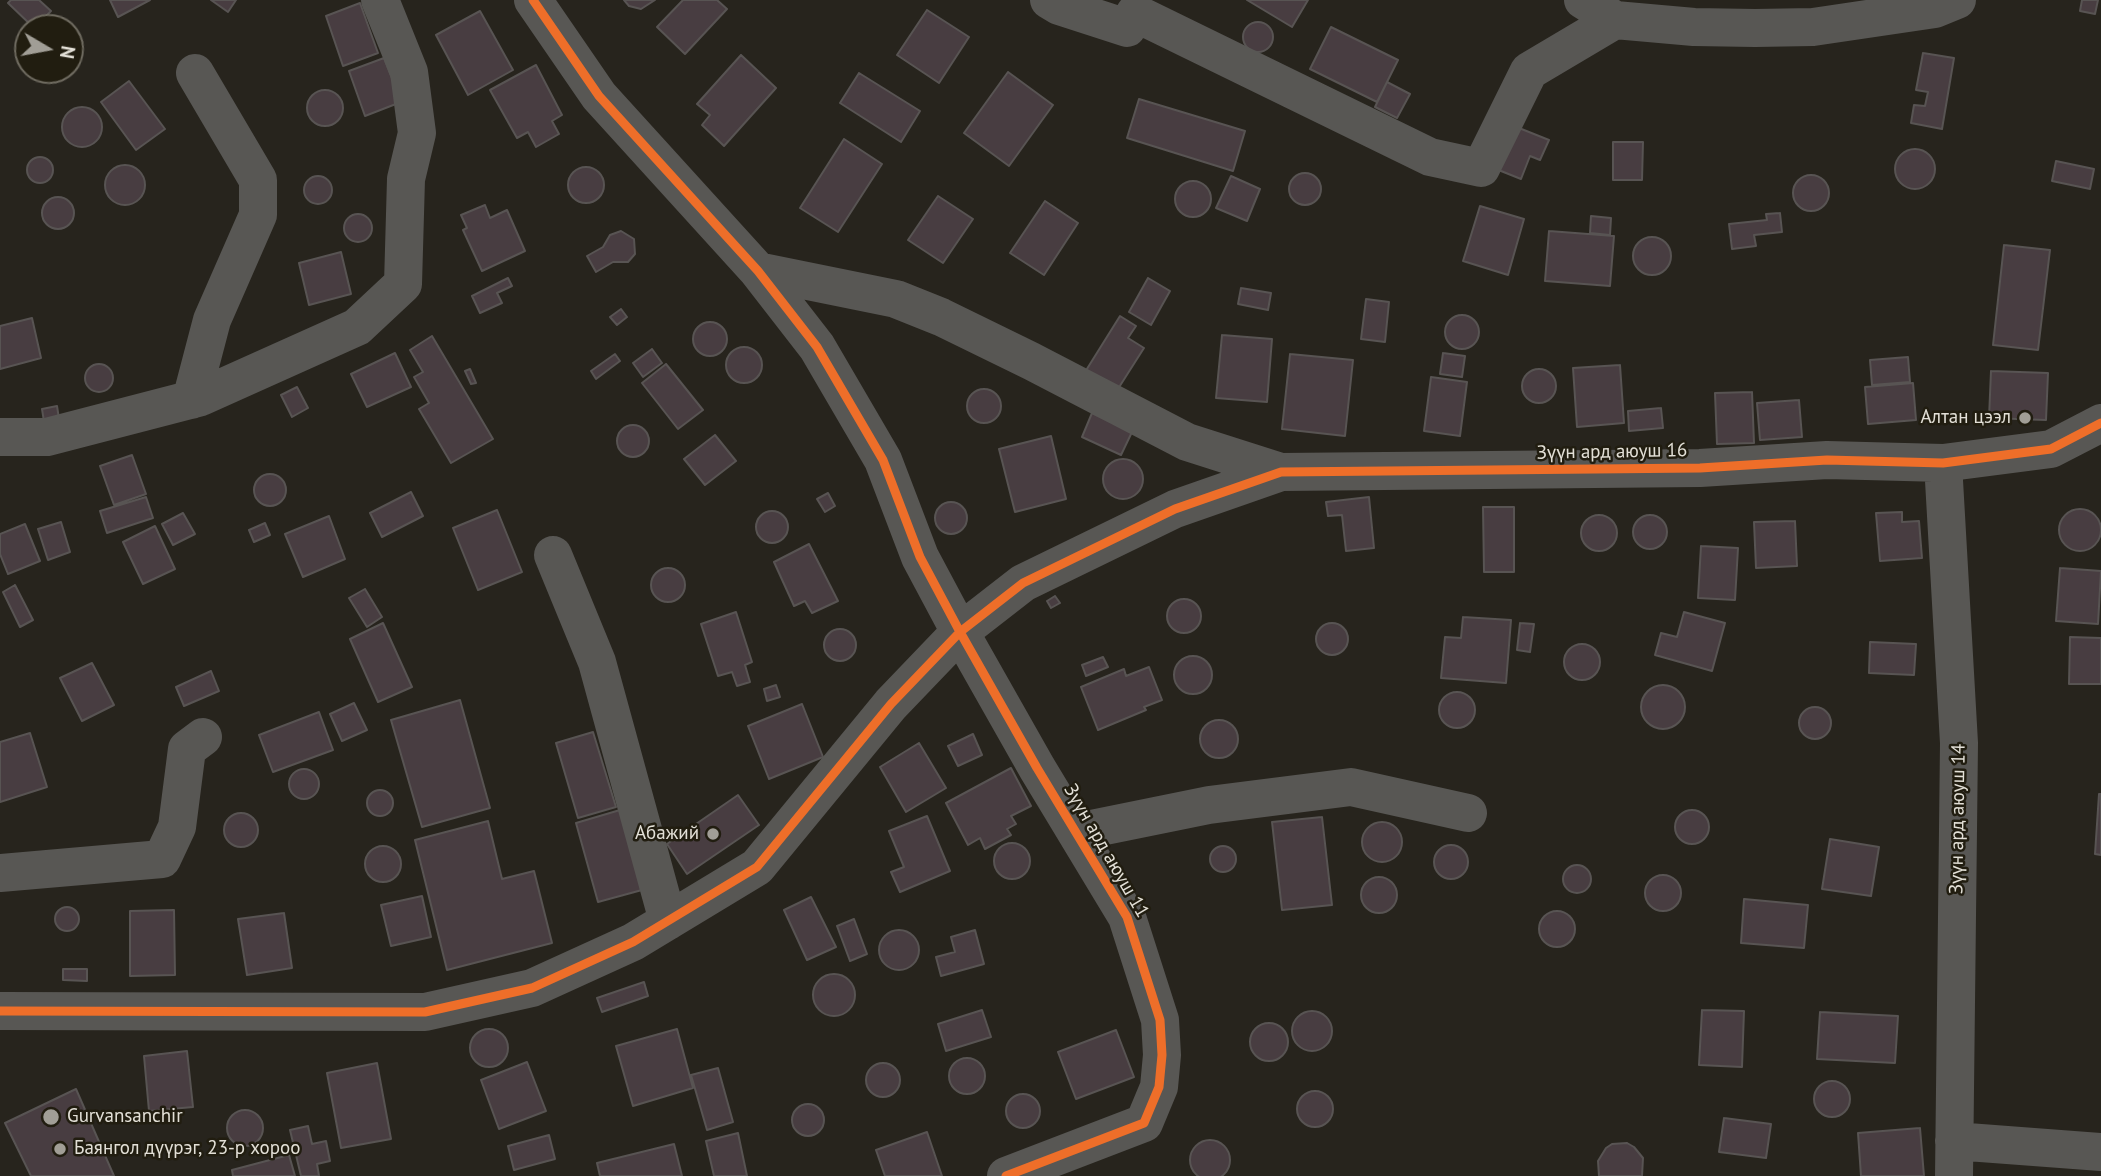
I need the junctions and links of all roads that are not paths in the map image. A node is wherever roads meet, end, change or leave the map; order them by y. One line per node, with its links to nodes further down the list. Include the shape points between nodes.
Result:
1 (380, 0): 9 (street, via 409,72 417,133 405,179 403,284 357,327)
2 (533, 0): 8 (street, Зүүн ард аюуш 11, via 599,96)
3 (1049, 0): 6 (street, via 1127,28 1135,13 1430,157 1481,168 1529,71)
4 (1583, 0): 6 (street)
5 (1957, 0): 6 (street, via 1936,9 1813,27 1694,27)
6 (1615, 20)
7 (195, 73): 9 (street, via 258,180 258,215 212,320)
8 (758, 271): 13 (street, via 896,299 964,328 1187,442); 15 (street, Зүүн ард аюуш 11, via 817,347 883,460 920,557)
9 (191, 400): 11 (street, via 47,437)
10 (2101, 423): 12 (street, Зүүн ард аюуш 16, via 2052,449)
11 (0, 437)
12 (1943, 463): 13 (street, Зүүн ард аюуш 16, via 1827,460 1700,468); 23 (street, Зүүн ард аюуш 14, via 1959,743)
13 (1281, 472): 15 (street, via 1175,509 1035,577)
14 (553, 555): 20 (street, via 597,662)
15 (960, 632): 18 (street, Зүүн ард аюуш 11); 20 (street, via 891,705 757,867)
16 (203, 737): 19 (street, via 187,749 177,827 162,859)
17 (1468, 813): 18 (street, via 1351,787 1209,805)
18 (1076, 832): 24 (street, Зүүн ард аюуш 11, via 1127,916 1147,974 1160,1020 1159,1087 1144,1123)
19 (0, 873)
20 (668, 921): 21 (street, via 531,988 425,1012)
21 (0, 1011)
22 (2101, 1152): 23 (street)
23 (1954, 1159)
24 (1006, 1176)

